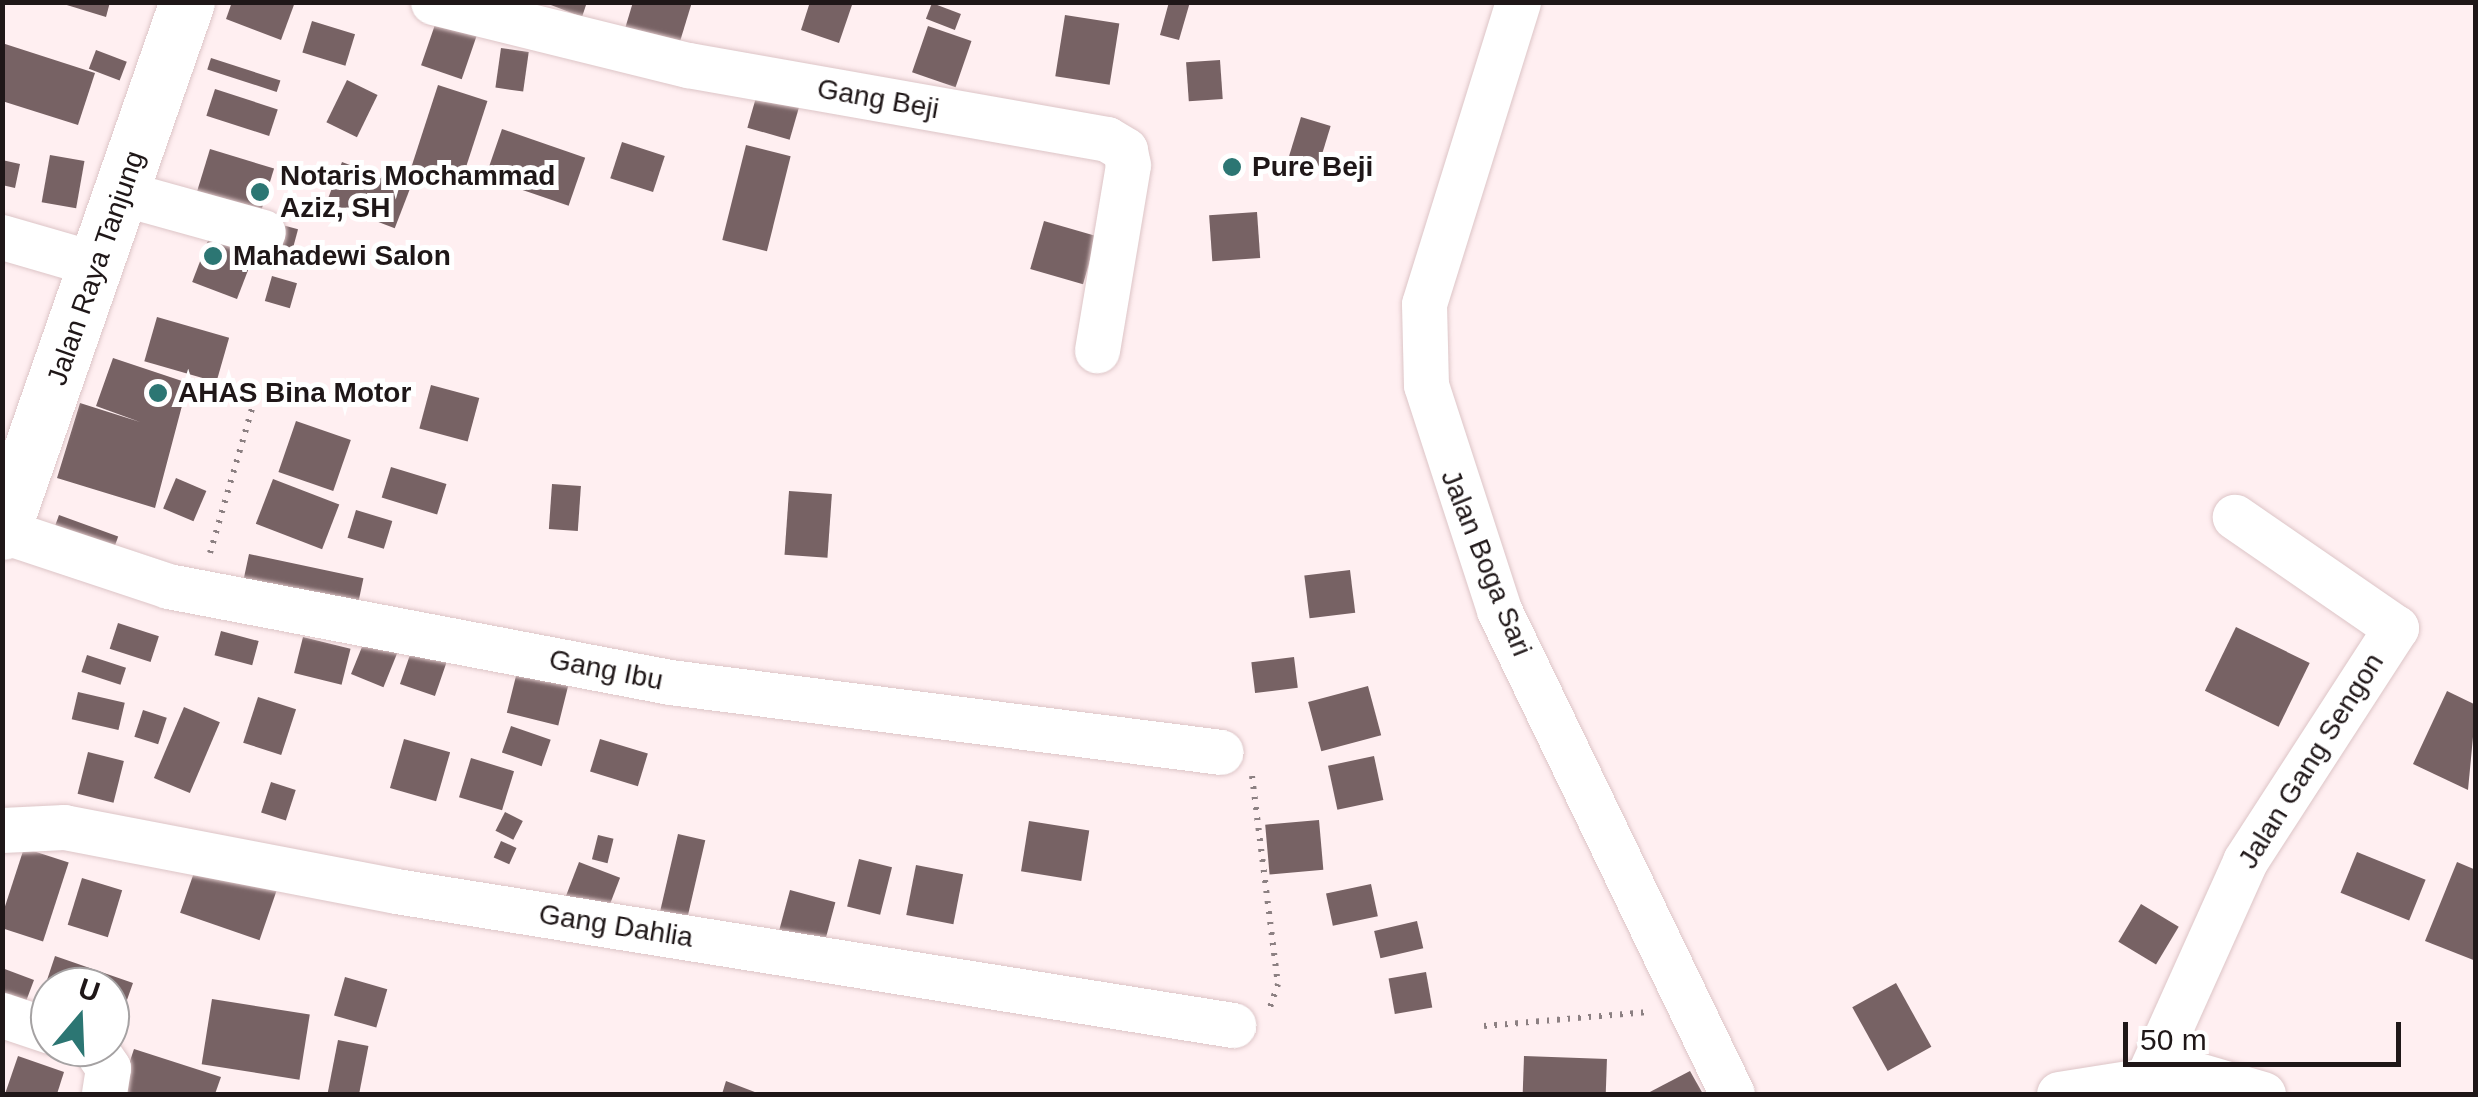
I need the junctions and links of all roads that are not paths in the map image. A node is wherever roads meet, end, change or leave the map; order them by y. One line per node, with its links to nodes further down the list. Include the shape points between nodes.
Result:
1 (187, 2): 4 (main road, Jalan Raya Tanjung)
2 (434, 2): 8 (street, Gang Beji, via 688,66 1107,139 1125,150 1128,165)
3 (1518, 2): 19 (street, Jalan Boga Sari, via 1424,304 1426,386 1477,556 1684,1009)
4 (122, 193): 5 (street); 7 (main road, Jalan Raya Tanjung)
5 (264, 232)
6 (2, 237): 7 (street)
7 (100, 265): 10 (main road, Jalan Raya Tanjung)
8 (1097, 350)
9 (2235, 517): 17 (street, Jalan Gang Sengon, via 2396,628 2245,861)
10 (3, 531): 11 (street, Gang Ibu, via 168,586 670,682)
11 (1221, 752)
12 (2, 830): 15 (street, Gang Dahlia, via 64,828 396,891)
13 (2, 1015): 14 (street)
14 (30, 1024)
15 (1233, 1025)
16 (107, 1067): 18 (street)
17 (2149, 1075): 20 (street); 21 (street, via 2190,1072)
18 (104, 1094)
19 (1732, 1094)
20 (2059, 1094)
21 (2262, 1094)

